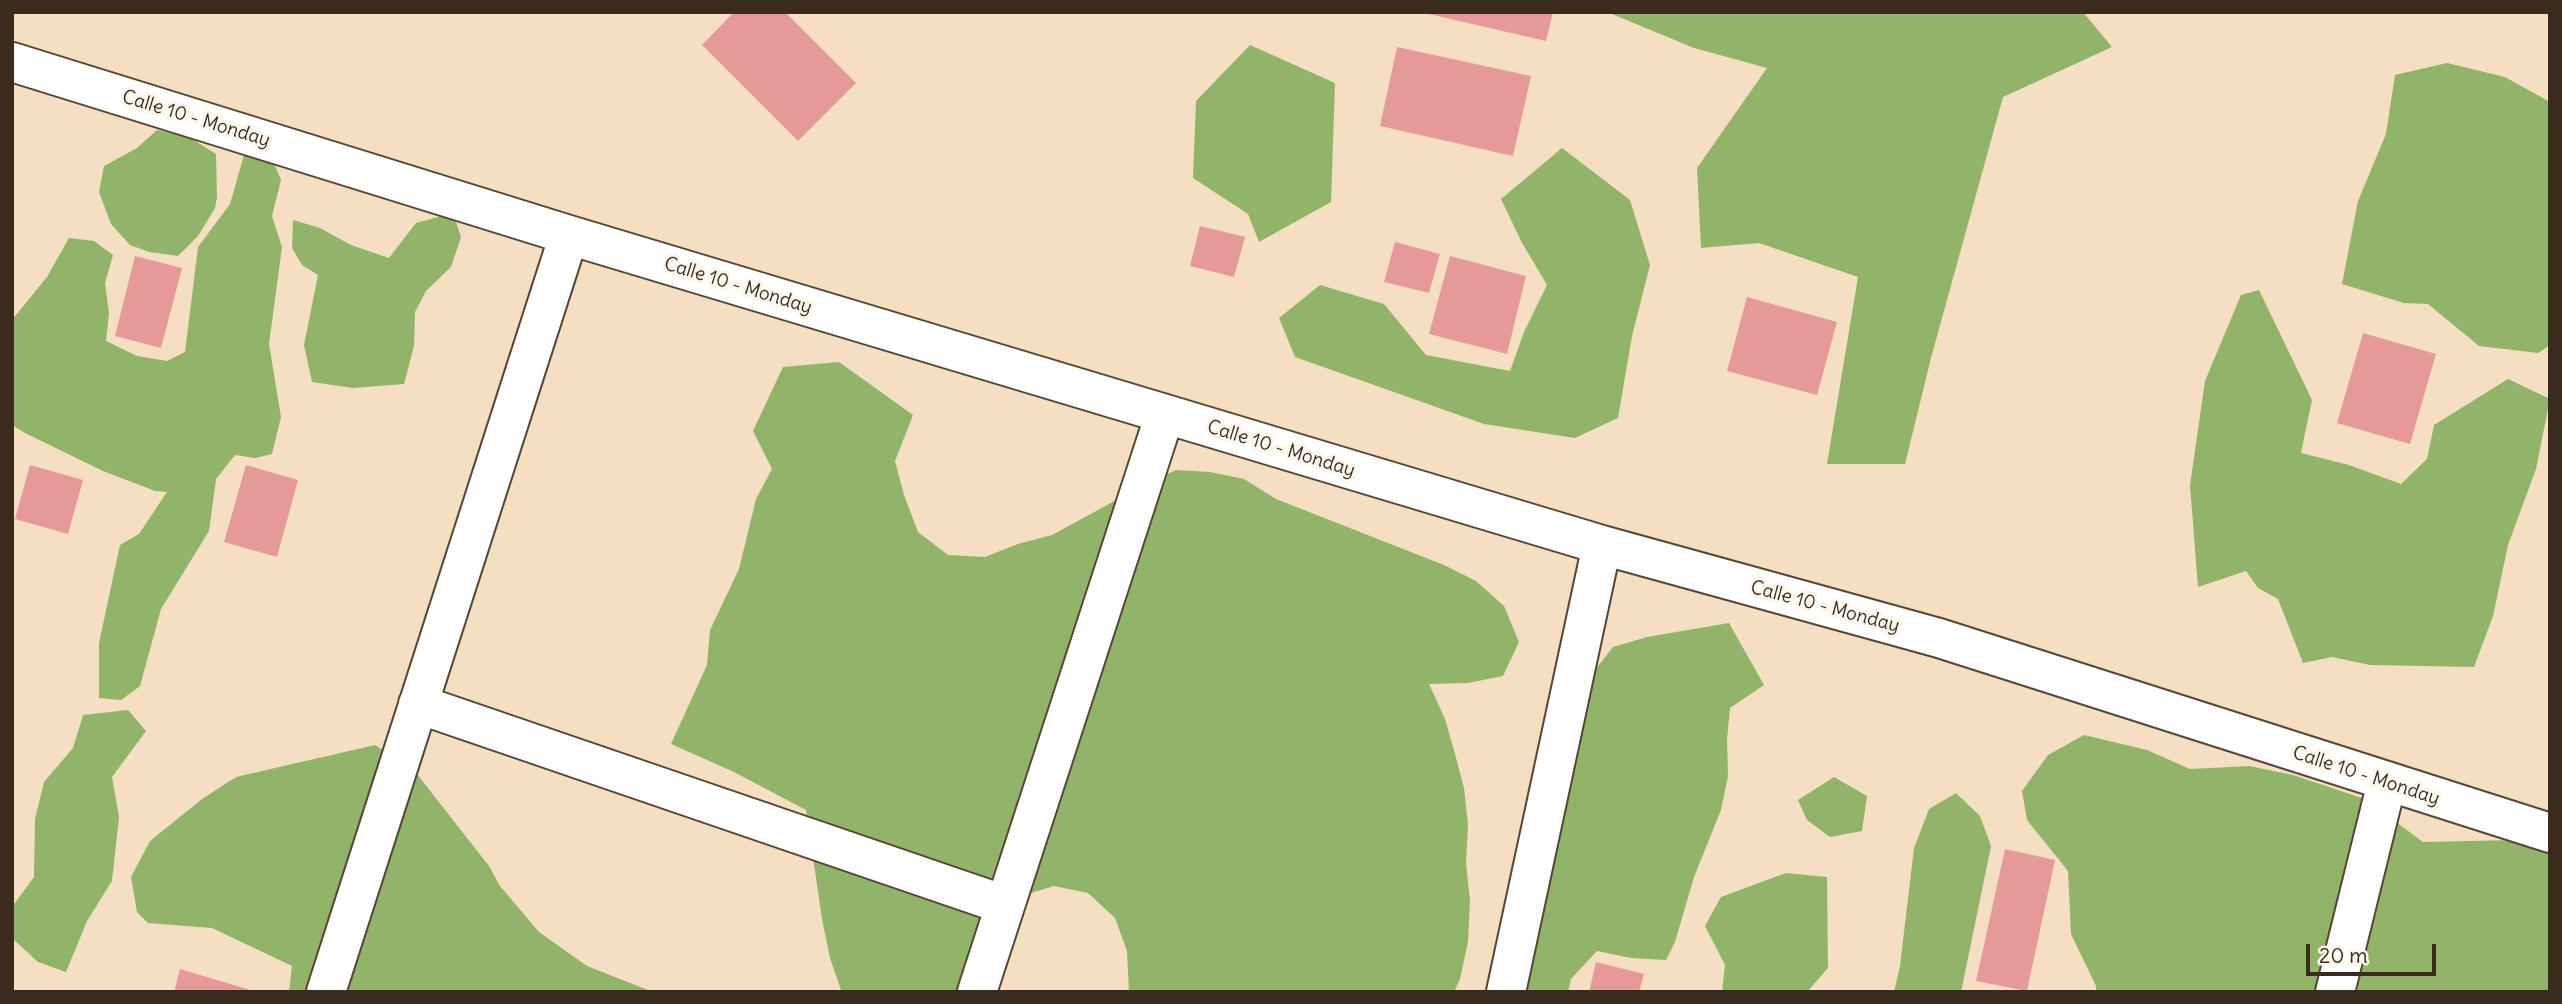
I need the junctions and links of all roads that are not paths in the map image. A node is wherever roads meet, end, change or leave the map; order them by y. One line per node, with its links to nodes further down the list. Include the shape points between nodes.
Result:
1 (12, 62): 2 (street, Calle 10 - Monday)
2 (569, 235): 3 (street, Calle 10 - Monday); 5 (street)
3 (1165, 414): 4 (street, Calle 10 - Monday); 8 (street)
4 (1602, 545): 6 (street, Calle 10 - Monday, via 1939,638); 11 (street)
5 (418, 704): 8 (street); 9 (street)
6 (2387, 782): 7 (street, Calle 10 - Monday); 12 (street)
7 (2550, 833)
8 (1005, 905): 10 (street)
9 (326, 992)
10 (977, 992)
11 (1506, 992)
12 (2335, 992)

